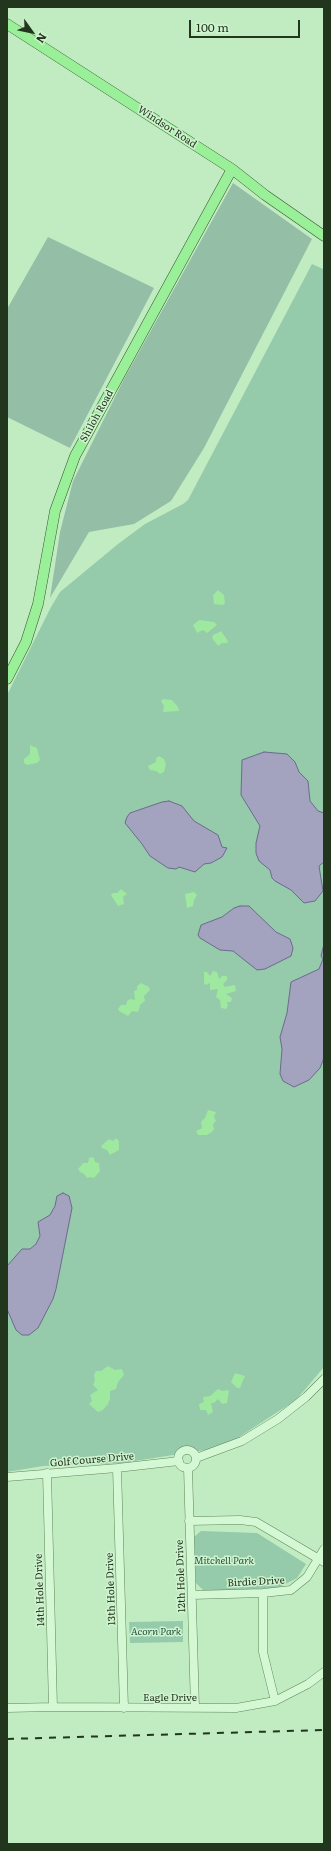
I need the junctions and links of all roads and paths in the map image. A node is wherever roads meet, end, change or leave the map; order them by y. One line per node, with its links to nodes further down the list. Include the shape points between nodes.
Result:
1 (7, 24): 2 (main road, Windsor Road)
2 (232, 169): 3 (main road, Windsor Road, via 265,196); 4 (main road, Shiloh Road, via 75,456 55,510 38,604 26,642)
3 (324, 236)
4 (7, 679)
5 (324, 1379): 6 (street, via 278,1419 242,1441)
6 (196, 1458): 7 (street, via 193,1452 187,1451 180,1455); 9 (street, via 194,1465)
7 (179, 1460): 8 (street, Golf Course Drive); 9 (street, via 181,1466)
8 (117, 1468): 10 (street, Golf Course Drive); 21 (street, 13th Hole Drive)
9 (188, 1468): 12 (street, 12th Hole Drive)
10 (47, 1473): 11 (street, Golf Course Drive); 19 (street, 14th Hole Drive)
11 (7, 1477)
12 (190, 1521): 14 (street, via 256,1522); 16 (street, 12th Hole Drive)
13 (324, 1549): 14 (street, Birdie Drive)
14 (321, 1560): 15 (street, Birdie Drive, via 307,1577 291,1590)
15 (263, 1593): 16 (street, Birdie Drive); 18 (street, via 263,1652)
16 (192, 1594): 22 (street, 12th Hole Drive)
17 (324, 1672): 18 (street, Eagle Drive, via 308,1684)
18 (275, 1701): 22 (street, Eagle Drive, via 236,1708)
19 (53, 1707): 20 (street, Eagle Drive); 21 (street, Eagle Drive)
20 (7, 1708)
21 (124, 1708): 22 (street, Eagle Drive)
22 (195, 1708)

